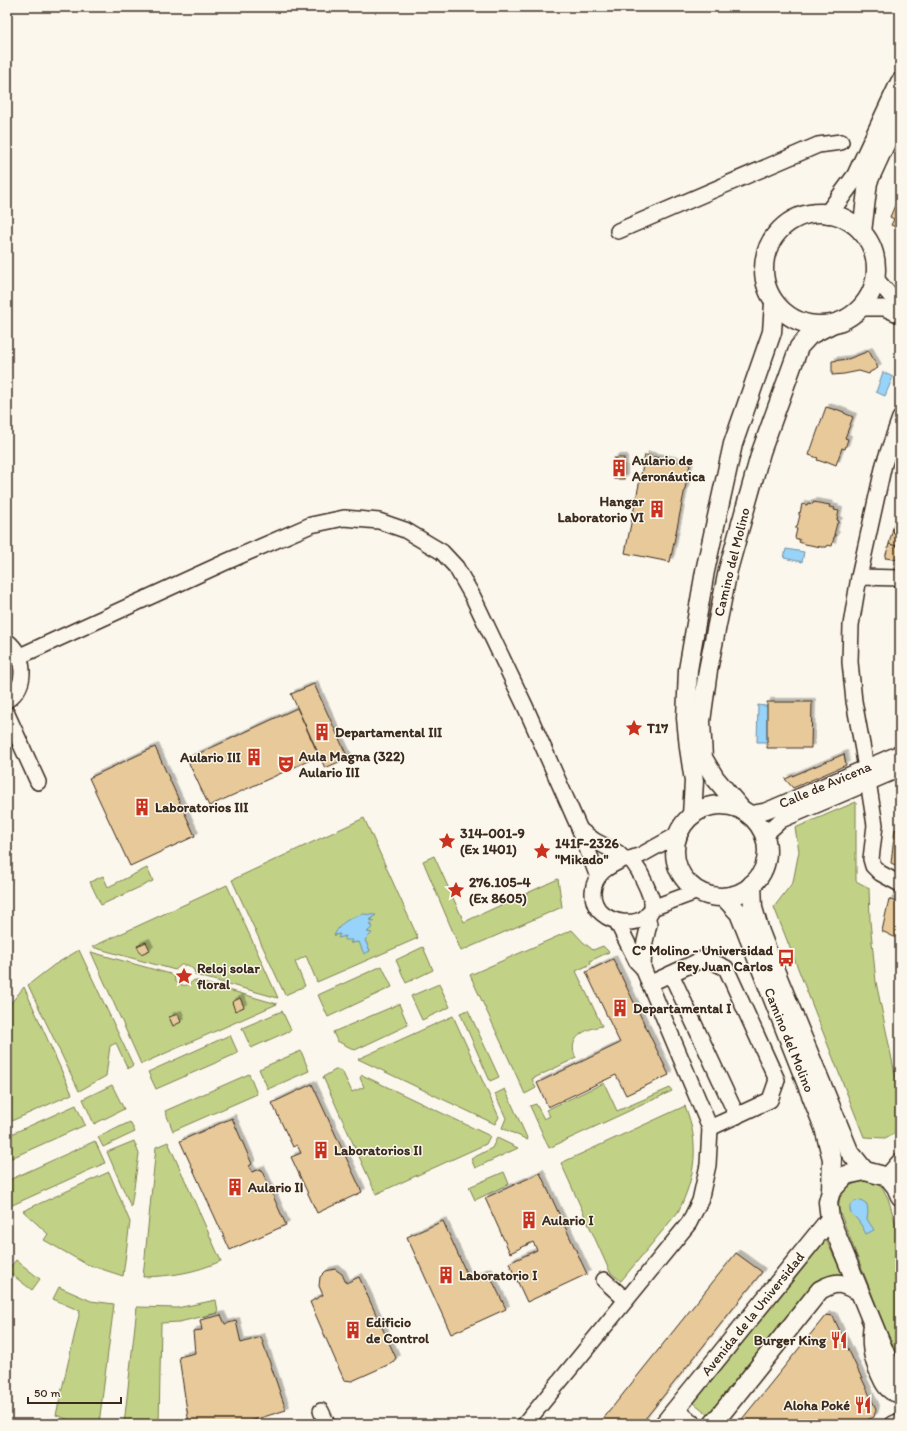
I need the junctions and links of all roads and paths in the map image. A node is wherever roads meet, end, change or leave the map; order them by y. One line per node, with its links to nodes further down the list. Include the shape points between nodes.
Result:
1 (900, 82): 4 (main road, via 856,176)
2 (900, 112): 6 (main road, via 868,182)
3 (841, 142): 5 (street, via 818,145)
4 (828, 214): 6 (main road, via 846,220); 9 (main road, via 813,213 799,217 776,233 769,245 764,265 766,285)
5 (618, 231)
6 (862, 232): 7 (main road, via 873,251)
7 (876, 279): 8 (street); 10 (main road, via 871,294)
8 (900, 302)
9 (774, 303): 12 (main road, via 790,317 809,325); 26 (main road, Camino del Molino, via 772,332 733,444 705,571 688,670 686,718 694,781)
10 (862, 308): 11 (street, via 884,308); 12 (main road, via 847,319)
11 (900, 315)
12 (830, 325): 25 (main road, Camino del Molino, via 810,335 799,347 764,445 728,570 708,670 701,721 703,758 714,778)
13 (900, 418): 14 (street, via 884,464)
14 (859, 577): 15 (street); 21 (street, via 851,626 850,662)
15 (900, 578)
16 (7, 641): 17 (street, via 14,646)
17 (20, 656): 18 (street, via 20,683); 27 (street, via 311,525 344,518 379,521 405,530 436,548 456,567 525,706)
18 (7, 700)
19 (7, 714): 23 (street)
20 (900, 753): 21 (street, Calle de Avicena)
21 (866, 767): 24 (street); 25 (street, Calle de Avicena, via 765,811)
22 (900, 769): 24 (street)
23 (38, 782)
24 (869, 782): 29 (street, via 781,820 769,831); 33 (street, via 875,825 871,859 873,866)
25 (745, 812): 26 (main road, via 730,806 716,805); 29 (main road, via 756,822)
26 (692, 815): 28 (main road)
27 (580, 830): 30 (street); 31 (street)
28 (677, 835): 30 (street, via 641,855); 34 (main road, via 675,856 678,866 682,876)
29 (765, 841): 32 (main road, via 764,864 760,875)
30 (627, 859): 31 (street, via 603,870); 36 (street, via 637,866 652,901)
31 (598, 877): 37 (street, via 594,885 595,902 600,912)
32 (752, 884): 35 (main road, via 739,893); 44 (main road, Camino del Molino, via 753,908 762,938 849,1151)
33 (900, 884)
34 (698, 890): 35 (main road); 36 (street)
35 (724, 897): 46 (main road, Camino del Molino, via 739,913 824,1128 832,1159)
36 (650, 912): 37 (street, via 642,919); 38 (street)
37 (617, 922): 38 (street, via 636,962)
38 (643, 968): 40 (street)
39 (671, 974): 40 (street); 41 (street); 41 (street, via 705,958 726,968 778,1080 770,1100)
40 (649, 984): 42 (street)
41 (737, 1116): 42 (street)
42 (710, 1128): 51 (street, via 708,1165 700,1201 688,1223)
43 (900, 1163): 45 (main road)
44 (865, 1171): 45 (main road); 46 (main road, via 846,1175)
45 (888, 1177): 47 (main road)
46 (831, 1191): 48 (main road, Camino del Molino, via 828,1202)
47 (900, 1196)
48 (830, 1219): 50 (main road, Camino del Molino); 55 (main road, Avenida de la Universidad)
49 (604, 1280): 51 (street)
50 (859, 1291): 52 (main road, Camino del Molino); 60 (main road, via 842,1283 830,1284 820,1290)
51 (626, 1300): 57 (street)
52 (872, 1323): 53 (main road, Camino del Molino); 54 (street, via 870,1346 874,1364 891,1392)
53 (900, 1390)
54 (900, 1395)
55 (676, 1409): 58 (main road, Avenida de la Universidad); 59 (street)
56 (900, 1421): 61 (street)
57 (525, 1424)
58 (664, 1424)
59 (694, 1424)
60 (713, 1424)
61 (893, 1424)

